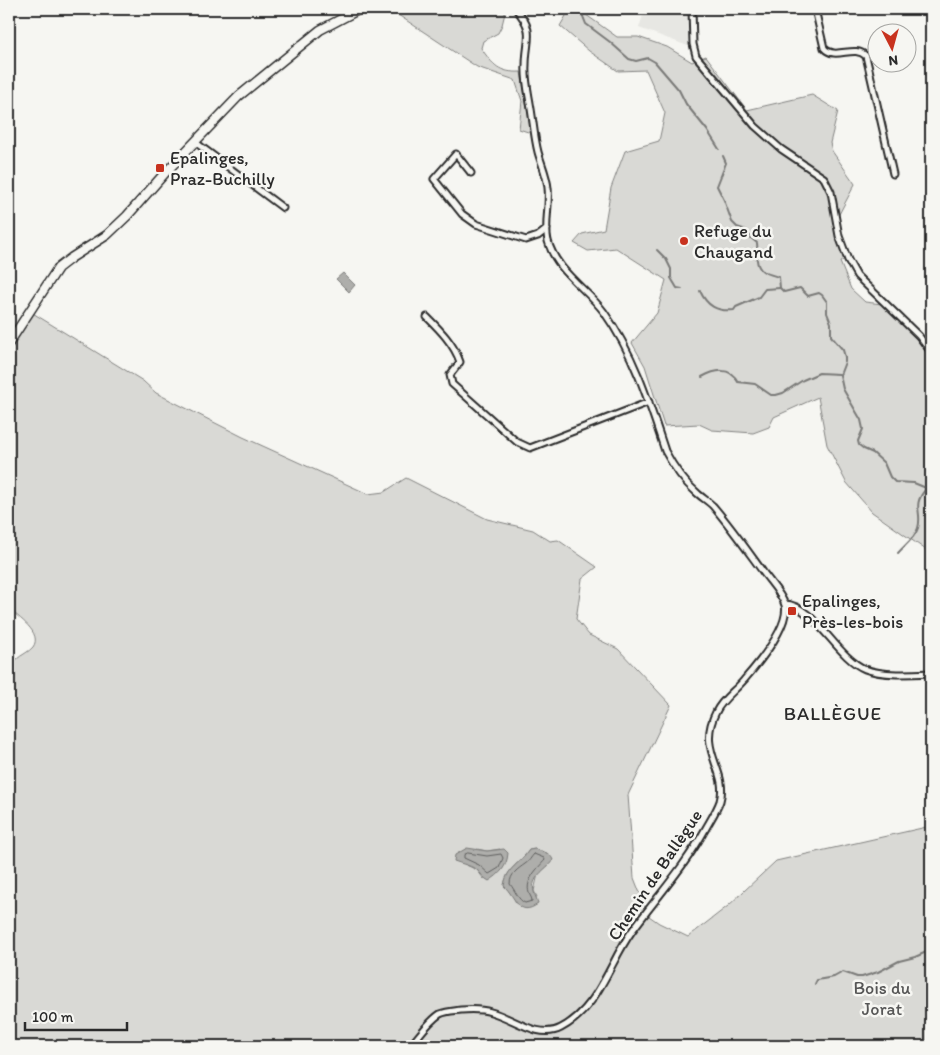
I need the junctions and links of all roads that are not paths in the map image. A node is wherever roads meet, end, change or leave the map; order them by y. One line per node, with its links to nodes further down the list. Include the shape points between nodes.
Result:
1 (360, 9): 5 (street, via 320,30 239,96)
2 (516, 9): 9 (street, via 530,36 527,82 536,143 548,186)
3 (692, 9): 12 (street, via 696,56 755,126 781,149 824,178 831,192 839,236 857,276 919,336)
4 (815, 9): 7 (street, via 827,52 856,50 866,56)
5 (195, 142): 8 (street); 11 (street, via 107,235 58,268)
6 (471, 174): 9 (street, via 456,154 434,179 462,214 476,224 520,239 529,240)
7 (893, 174)
8 (283, 208)
9 (547, 230): 13 (street, via 556,258 603,311 616,332 638,372)
10 (427, 316): 13 (street, via 460,362 450,375 452,384 517,442 530,448)
11 (9, 343)
12 (931, 352)
13 (649, 402): 14 (street, via 665,451 679,474 711,504 780,594)
14 (784, 604): 15 (street, via 808,615 853,662 866,669); 16 (street, Chemin de Ballègue, via 785,616 774,642 724,699 712,721 709,746 721,789 716,809 692,853 631,933 590,1003 568,1024 548,1032 478,1009 447,1011 431,1021)
15 (931, 673)
16 (410, 1046)

